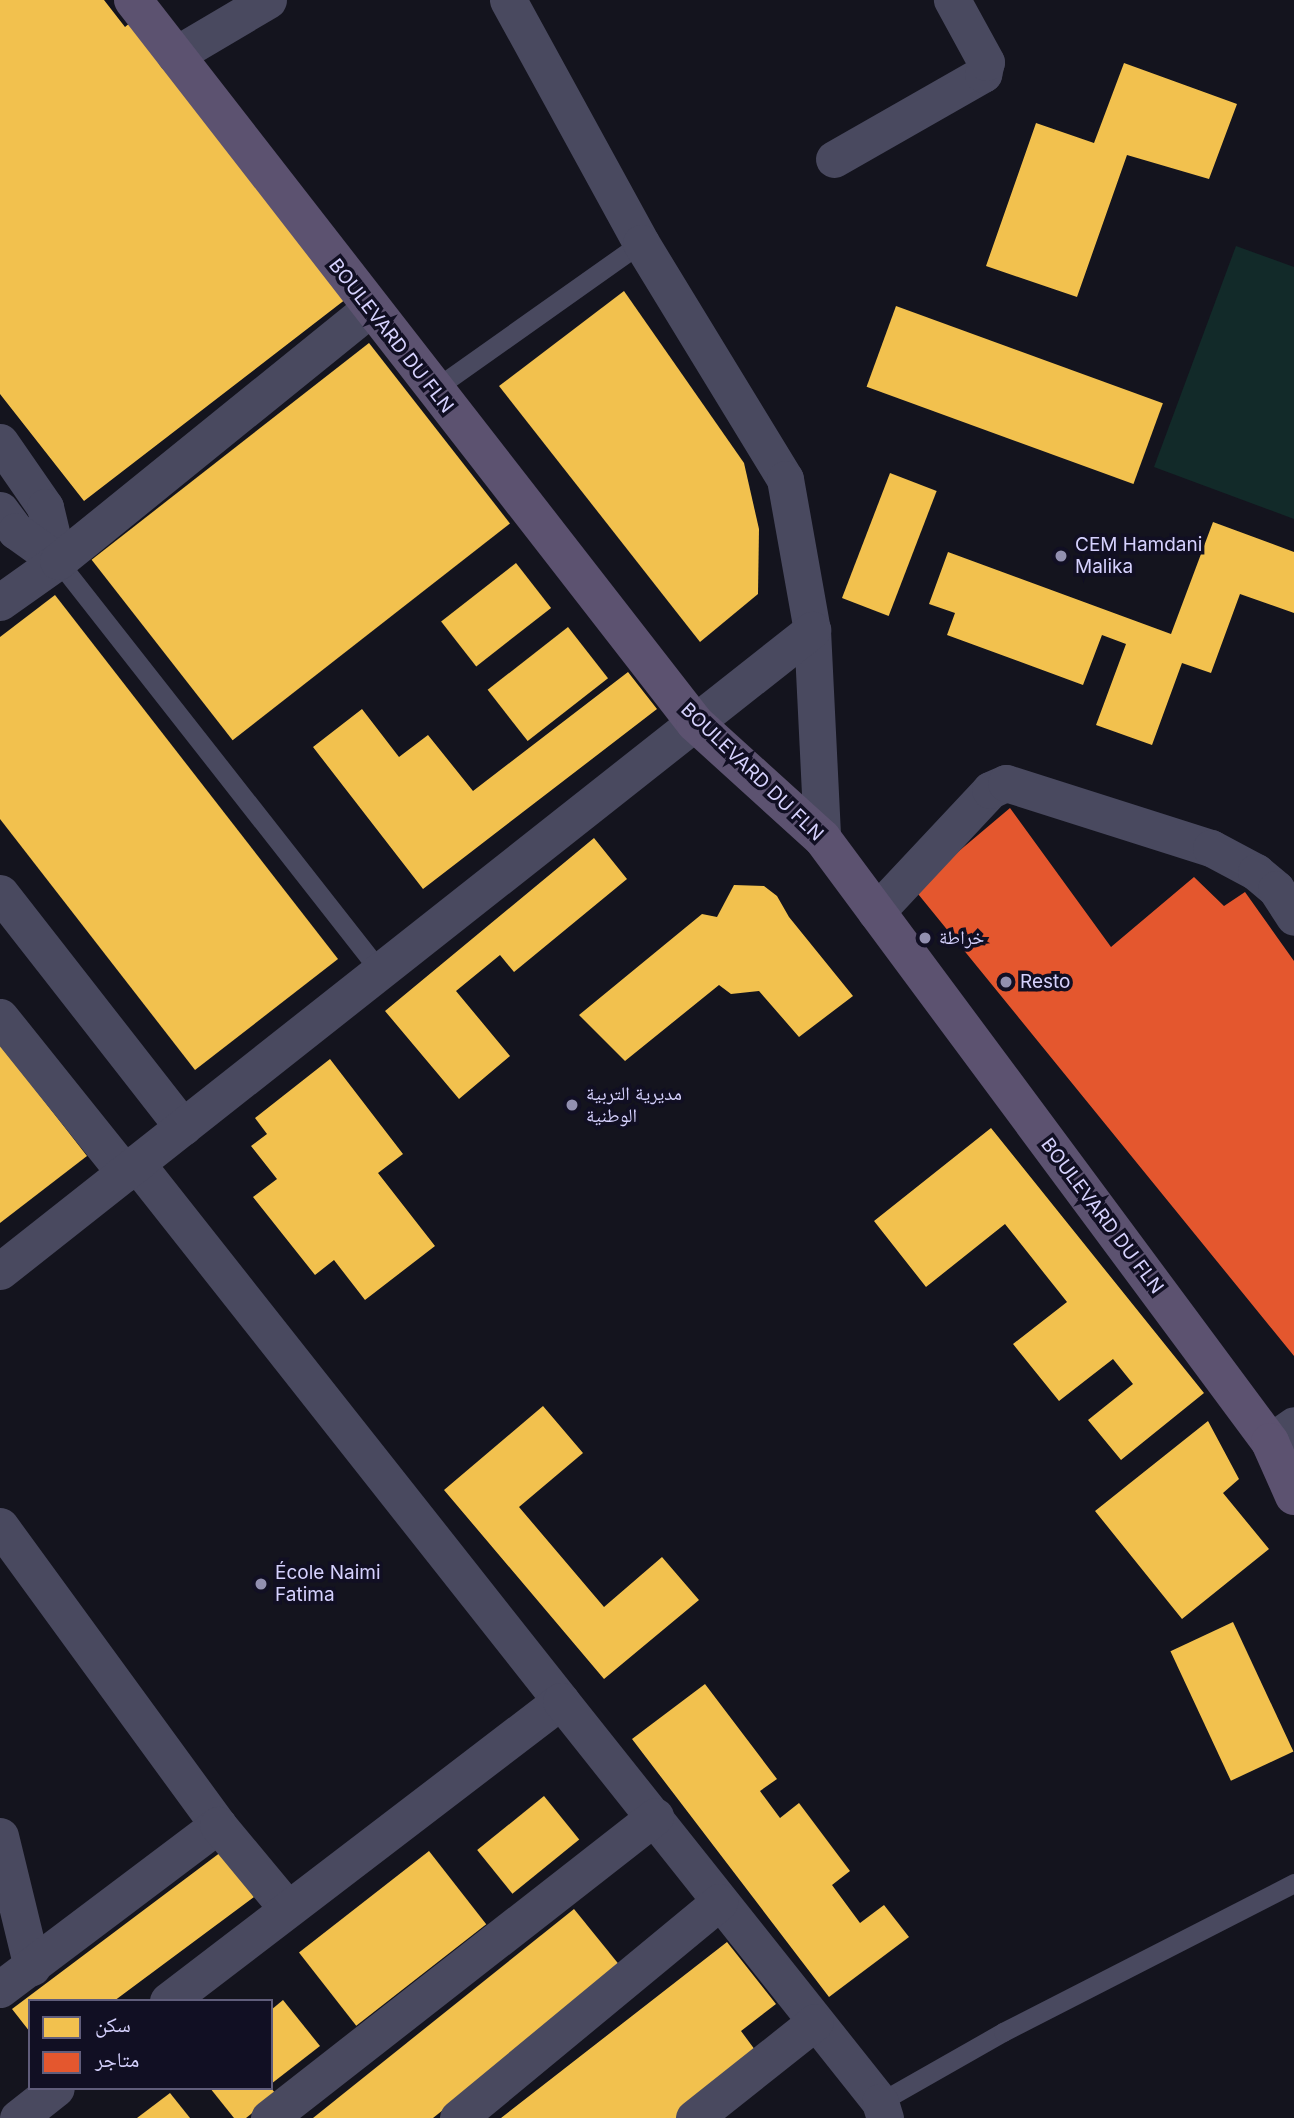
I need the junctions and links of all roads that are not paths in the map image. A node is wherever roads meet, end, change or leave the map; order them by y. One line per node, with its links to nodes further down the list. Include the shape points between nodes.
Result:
1 (133, 0): 5 (main road, BOULEVARD DU FLN)
2 (268, 0): 5 (street)
3 (508, 0): 7 (street)
4 (952, 0): 6 (street, via 986,62 983,74)
5 (175, 55): 8 (main road, BOULEVARD DU FLN)
6 (834, 159)
7 (641, 243): 9 (lane); 14 (street, via 785,479)
8 (369, 309): 9 (main road, BOULEVARD DU FLN); 12 (street)
9 (433, 390): 15 (main road, BOULEVARD DU FLN)
10 (0, 442): 12 (street, via 45,507)
11 (0, 510): 12 (street, via 16,530)
12 (58, 561): 13 (street); 20 (lane)
13 (0, 603)
14 (813, 630): 15 (street); 16 (street)
15 (695, 723): 16 (main road, BOULEVARD DU FLN); 20 (street)
16 (822, 838): 18 (main road, BOULEVARD DU FLN)
17 (0, 893): 22 (street)
18 (876, 912): 19 (street, via 990,790 1006,783 1210,848 1256,872 1276,889); 25 (main road, BOULEVARD DU FLN)
19 (1294, 917)
20 (380, 971): 22 (street)
21 (0, 1017): 23 (street)
22 (183, 1127): 23 (street)
23 (131, 1168): 24 (street); 28 (street)
24 (0, 1271)
25 (1282, 1433): 26 (main road, BOULEVARD DU FLN)
26 (1294, 1496)
27 (0, 1526): 30 (street)
28 (561, 1701): 29 (street); 34 (street)
29 (655, 1816): 33 (street); 42 (street)
30 (218, 1825): 34 (street); 35 (street)
31 (0, 1836): 35 (street)
32 (1294, 1883): 40 (lane, via 1003,2032)
33 (719, 1902): 38 (street); 43 (street)
34 (287, 1908): 37 (street)
35 (32, 1968): 36 (street)
36 (0, 1989)
37 (171, 1999)
38 (815, 2022): 40 (street); 44 (street)
39 (53, 2090): 41 (street)
40 (883, 2110)
41 (18, 2118)
42 (269, 2118)
43 (458, 2118)
44 (694, 2118)

